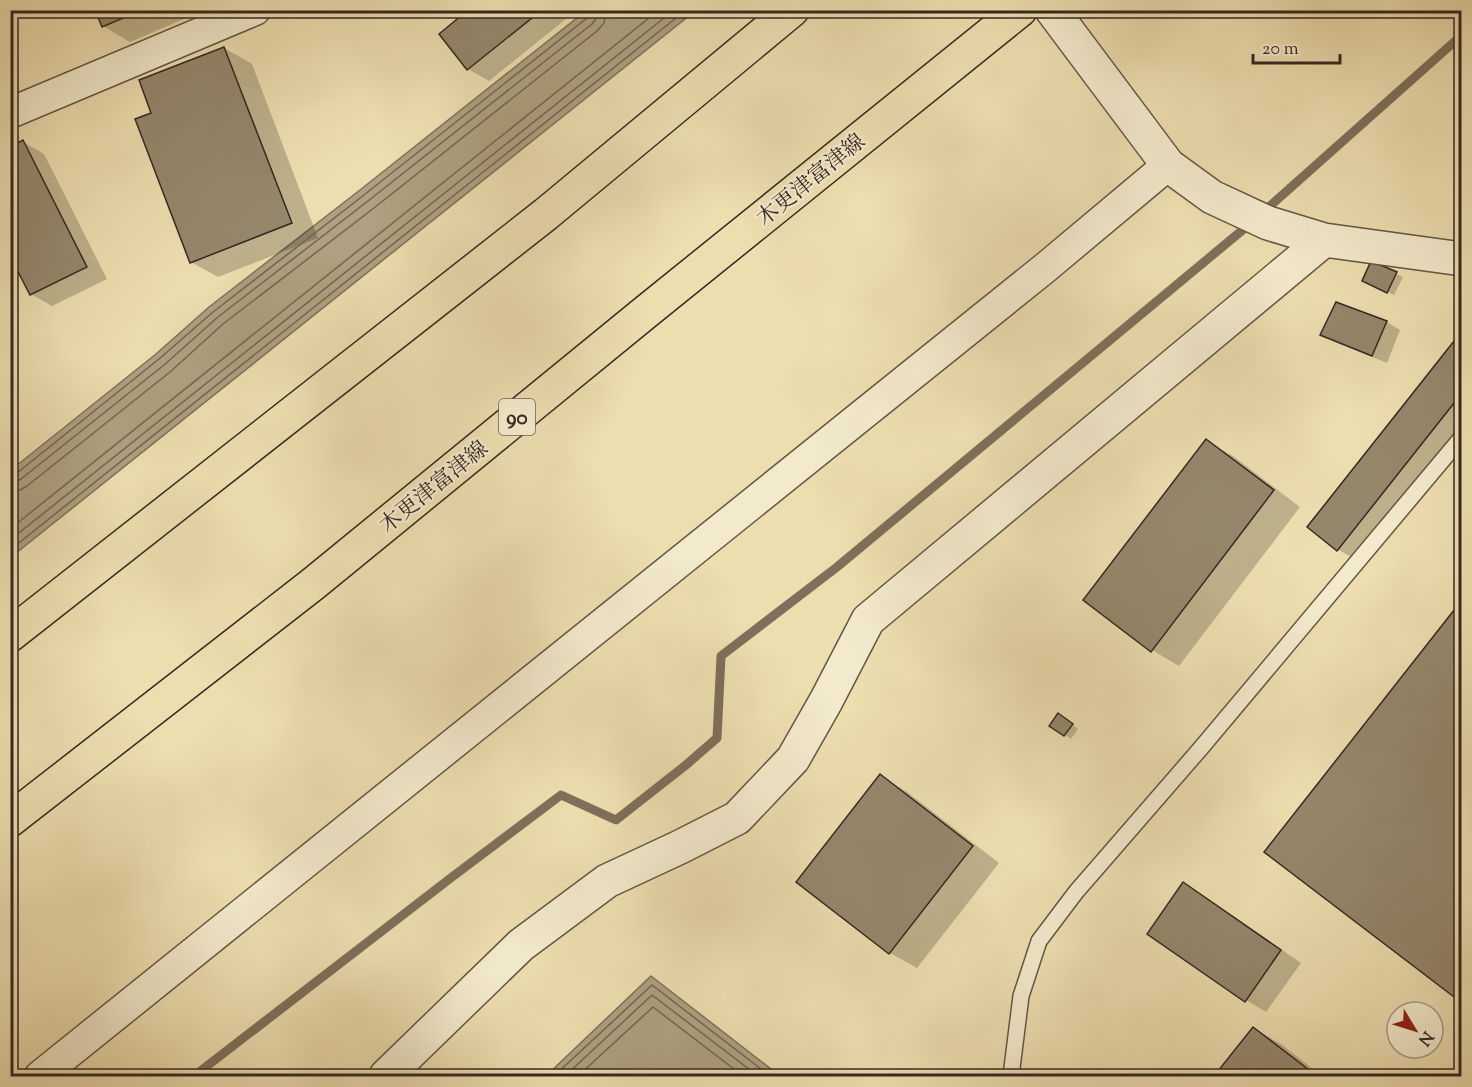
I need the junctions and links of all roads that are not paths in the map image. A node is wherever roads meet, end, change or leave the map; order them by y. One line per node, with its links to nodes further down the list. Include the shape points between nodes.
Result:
1 (255, 10): 5 (street)
2 (792, 10): 10 (main road, via 546,214)
3 (1020, 10): 11 (main road, 木更津富津線 / 90, via 314,584)
4 (1052, 10): 6 (street)
5 (10, 113)
6 (1168, 165): 7 (street, via 1235,209); 12 (street)
7 (1324, 240): 8 (street); 13 (street, via 868,620 793,759 737,818 607,881 521,945)
8 (1461, 259)
9 (1461, 437): 14 (lane, via 1076,892 1039,941 1021,996)
10 (10, 635)
11 (10, 820)
12 (40, 1077)
13 (386, 1077)
14 (1011, 1077)

